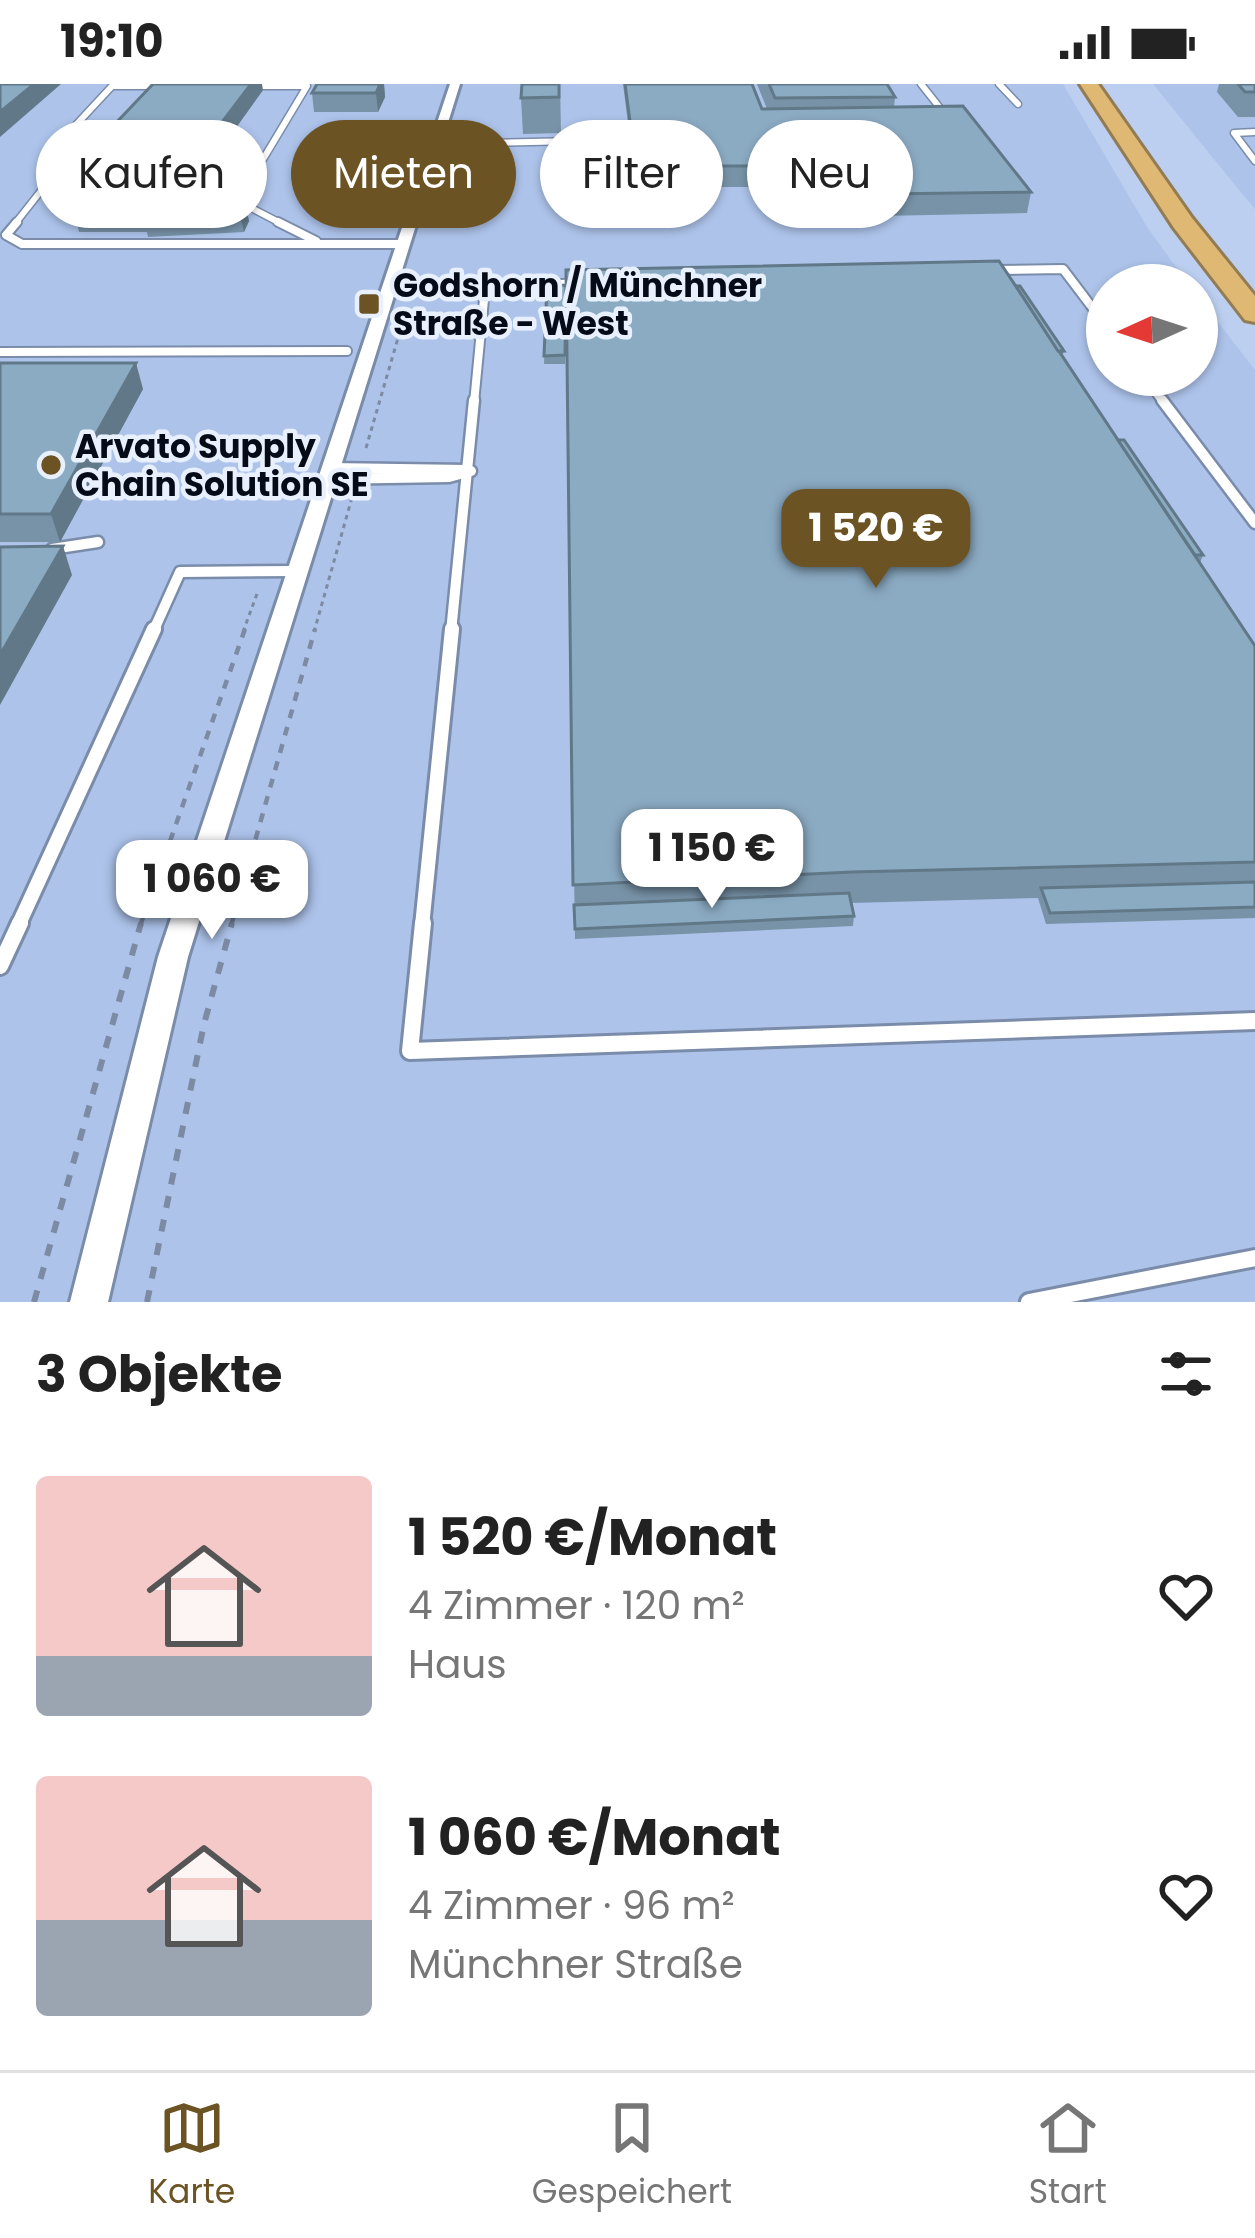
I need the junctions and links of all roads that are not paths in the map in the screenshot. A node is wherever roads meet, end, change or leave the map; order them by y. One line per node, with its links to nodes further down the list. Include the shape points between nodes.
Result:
1 (455, 84): 11 (street)
2 (921, 84): 10 (lane)
3 (999, 84): 9 (lane)
4 (1089, 84): 21 (highway)
5 (1113, 84): 17 (highway)
6 (114, 85): 7 (lane); 15 (lane, via 48,155 58,168 5,235 22,244)
7 (178, 86)
8 (242, 86): 15 (lane, via 308,86 238,201)
9 (1018, 104)
10 (944, 113)
11 (444, 120)
12 (1255, 132): 13 (lane, via 1234,133)
13 (1255, 161)
14 (408, 228): 16 (street)
15 (323, 244): 16 (lane)
16 (403, 244): 26 (street)
17 (1242, 256)
18 (970, 271): 20 (lane, via 1063,269)
19 (579, 283): 25 (lane, via 485,289)
20 (1086, 300)
21 (1255, 314)
22 (347, 351): 23 (lane)
23 (0, 352)
24 (1159, 396): 27 (lane)
25 (471, 471): 26 (lane); 32 (lane, via 410,1052)
26 (329, 474): 30 (street)
27 (1255, 523)
28 (98, 542): 29 (lane)
29 (38, 549)
30 (297, 571): 31 (lane, via 180,572); 34 (street, via 173,957)
31 (0, 966)
32 (1255, 1021)
33 (1255, 1258): 35 (lane)
34 (89, 1302)
35 (1029, 1302)

